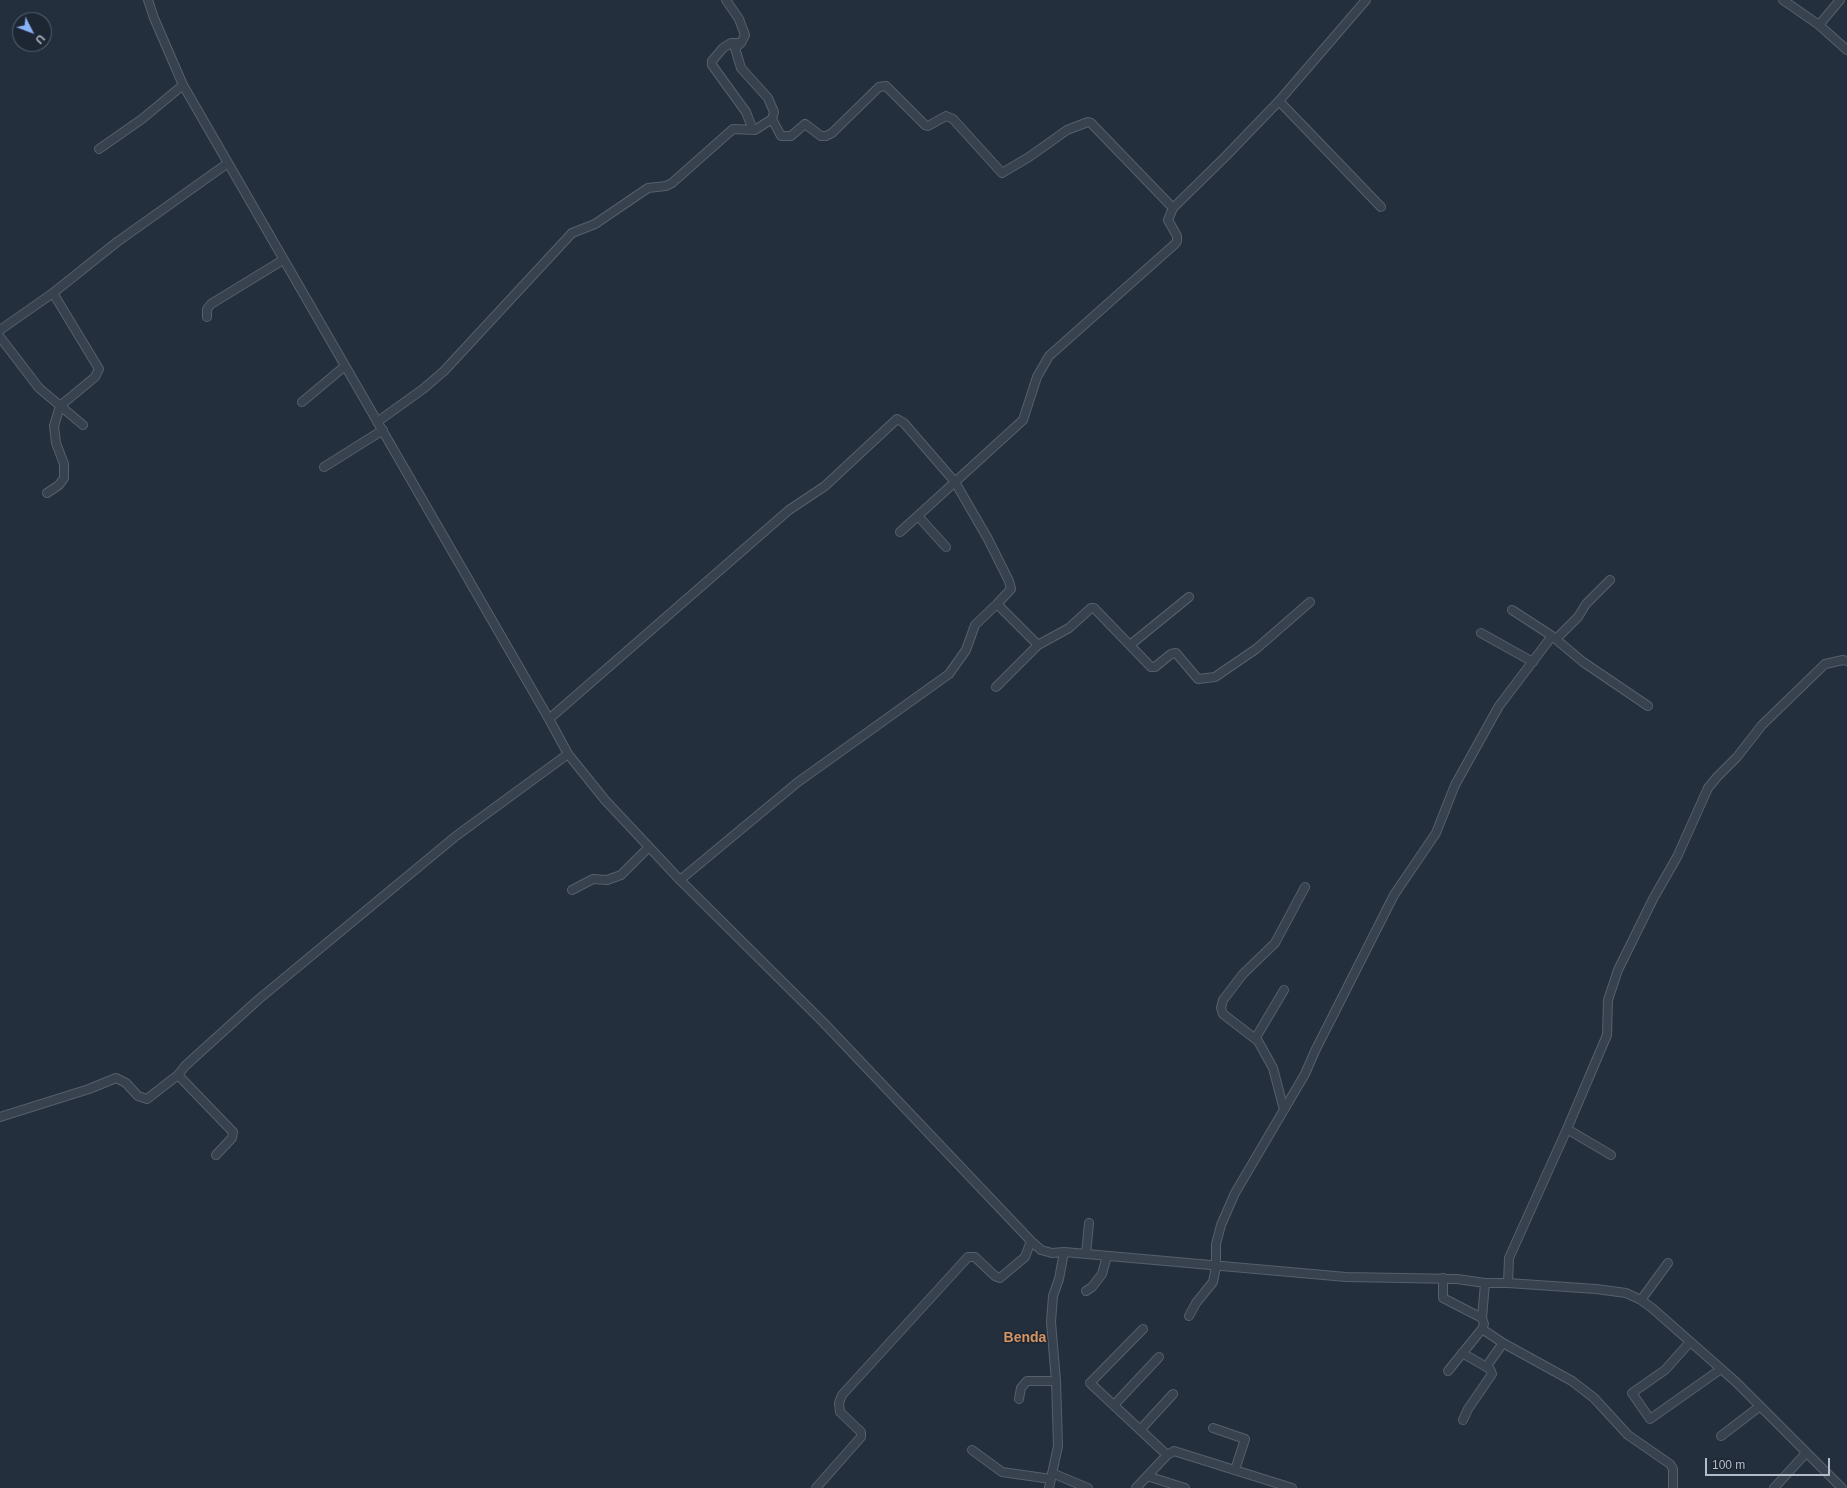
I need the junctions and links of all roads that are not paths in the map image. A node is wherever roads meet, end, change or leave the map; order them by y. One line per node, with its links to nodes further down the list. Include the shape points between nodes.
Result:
1 (148, 0): 9 (street)
2 (726, 0): 7 (street, via 744,31)
3 (1366, 0): 10 (street)
4 (1783, 0): 6 (street)
5 (1840, 0): 6 (street)
6 (1819, 25): 8 (street)
7 (741, 43): 11 (street, via 735,48 741,68 768,98 774,112); 12 (street, via 730,43 723,48 712,61 712,66 746,112)
8 (1847, 50)
9 (183, 85): 13 (street); 14 (street)
10 (1278, 101): 15 (street); 16 (street)
11 (772, 119): 12 (street); 16 (street, via 781,136 791,136 805,124 821,136 826,136 879,87 886,86 925,125 928,126 946,116 953,119 1002,173 1067,130 1088,122)
12 (753, 130): 25 (street, via 733,130 672,183 648,188 595,224 572,233 444,371)
13 (99, 150)
14 (228, 163): 17 (street); 18 (street, via 117,242)
15 (1381, 207)
16 (1173, 208): 29 (street, via 1168,220 1177,241 1049,356 1037,378 1024,420)
17 (283, 260): 19 (street, via 211,304 207,309); 22 (street)
18 (53, 293): 20 (street); 24 (street, via 99,369 95,377)
19 (207, 317)
20 (0, 330)
21 (0, 337): 24 (street, via 40,388)
22 (345, 366): 23 (street); 25 (street)
23 (302, 402)
24 (60, 406): 26 (street); 30 (street, via 54,426 65,472 59,485)
25 (377, 422): 27 (street)
26 (83, 425)
27 (382, 430): 28 (street); 47 (street)
28 (324, 467)
29 (955, 482): 31 (street); 37 (street, via 1009,581 1011,589); 47 (street, via 904,423 897,419 825,486 789,510)
30 (47, 493)
31 (918, 516): 32 (street); 33 (street)
32 (900, 532)
33 (946, 548)
34 (1610, 580): 40 (street, via 1586,604 1578,617)
35 (1189, 597): 42 (street)
36 (1310, 602): 42 (street, via 1256,649 1215,677 1196,679 1176,653 1151,667)
37 (997, 604): 41 (street); 50 (street, via 975,625 966,650 949,674 798,782)
38 (1512, 610): 40 (street)
39 (1481, 634): 44 (street)
40 (1554, 638): 44 (street); 46 (street, via 1583,662)
41 (1038, 645): 42 (street, via 1069,628 1091,608 1098,610); 45 (street)
42 (1130, 645)
43 (1847, 661): 58 (street, via 1825,664 1762,725 1708,788 1677,857 1618,970 1608,1000 1607,1035)
44 (1533, 662): 56 (street, via 1495,712 1455,785 1436,833 1394,895 1305,1074)
45 (996, 687)
46 (1648, 706)
47 (549, 719): 48 (street)
48 (568, 754): 49 (street); 55 (street, via 456,836 250,1007)
49 (648, 847): 50 (street); 52 (street, via 622,875 607,880 593,879)
50 (680, 880): 62 (street, via 823,1022)
51 (1305, 887): 54 (street, via 1275,943 1244,974 1223,1000 1223,1014)
52 (572, 890)
53 (1284, 990): 54 (street)
54 (1256, 1039): 56 (street, via 1273,1068)
55 (178, 1075): 57 (street, via 147,1099 138,1096 126,1083 116,1078); 59 (street, via 233,1132 232,1138)
56 (1284, 1110): 67 (street, via 1232,1199 1216,1244)
57 (0, 1117)
58 (1567, 1129): 60 (street); 69 (street, via 1509,1258)
59 (216, 1155)
60 (1611, 1155)
61 (1089, 1223): 64 (street)
62 (1031, 1241): 63 (street, via 1041,1250 1052,1253); 99 (street, via 1027,1254 1000,1278 975,1257 968,1257 842,1395 839,1403 840,1412 861,1432 861,1437)
63 (1064, 1252): 64 (street); 84 (street, via 1053,1296 1051,1322)
64 (1086, 1254): 65 (street)
65 (1107, 1256): 67 (street); 71 (street, via 1102,1274)
66 (1668, 1263): 72 (street)
67 (1216, 1267): 68 (street, via 1346,1277); 73 (street, via 1213,1282)
68 (1444, 1278): 70 (street); 74 (street, via 1443,1298)
69 (1508, 1282): 70 (street); 72 (street, via 1626,1293)
70 (1485, 1283): 74 (street)
71 (1086, 1291)
72 (1641, 1300): 77 (street)
73 (1189, 1316)
74 (1482, 1318): 76 (street)
75 (1143, 1329): 87 (street, via 1090,1383)
76 (1482, 1329): 78 (street); 79 (street)
77 (1690, 1342): 82 (street); 82 (street, via 1664,1370 1632,1393 1650,1419)
78 (1503, 1343): 81 (street); 105 (street, via 1572,1381 1594,1398 1628,1435 1670,1464 1673,1469)
79 (1462, 1353): 81 (street); 83 (street)
80 (1159, 1357): 87 (street)
81 (1486, 1367): 89 (street, via 1492,1371 1491,1376 1472,1402)
82 (1721, 1370): 88 (street)
83 (1448, 1371)
84 (1056, 1381): 86 (street, via 1027,1381 1021,1388); 97 (street, via 1058,1446)
85 (1173, 1394): 91 (street)
86 (1019, 1399)
87 (1114, 1405): 91 (street)
88 (1759, 1407): 92 (street); 94 (street)
89 (1463, 1420)
90 (1213, 1428): 96 (street, via 1245,1439)
91 (1140, 1430): 95 (street)
92 (1721, 1436)
93 (972, 1450): 97 (street, via 1002,1472)
94 (1806, 1453): 106 (street); 107 (street)
95 (1166, 1455): 96 (street, via 1178,1451); 98 (street)
96 (1235, 1470): 104 (street)
97 (1052, 1476): 100 (street); 101 (street)
98 (1147, 1476): 102 (street); 103 (street)
99 (816, 1488)
100 (1049, 1488)
101 (1088, 1488)
102 (1136, 1488)
103 (1185, 1488)
104 (1292, 1488)
105 (1673, 1488)
106 (1774, 1488)
107 (1842, 1488)

